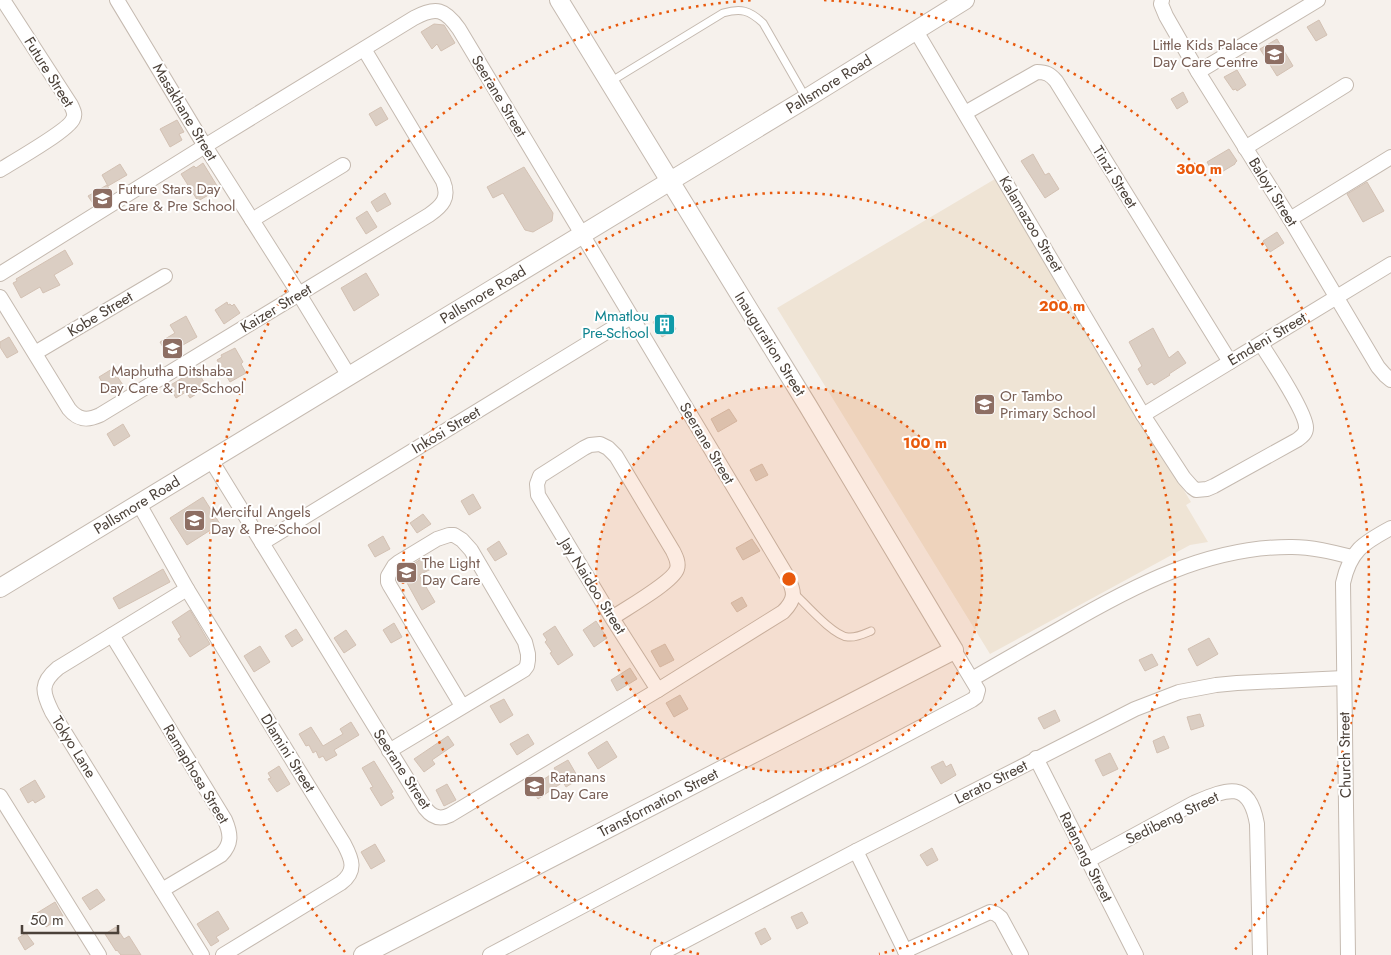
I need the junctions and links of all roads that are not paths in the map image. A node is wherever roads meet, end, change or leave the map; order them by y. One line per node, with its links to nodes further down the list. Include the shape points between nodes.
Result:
1 (3, 0): 18 (street, Future Street, via 71,105 74,117 62,130)
2 (117, 0): 14 (street, Masakhane Street)
3 (559, 0): 10 (street, Inauguration Street)
4 (965, 0): 7 (street, Pallsmore Road)
5 (1162, 0): 9 (street, Baloyi Street, via 1166,16)
6 (1318, 0): 9 (street)
7 (916, 31): 12 (street, Pallsmore Road); 13 (street, Kalamazoo Street)
8 (364, 49): 14 (street, Seerane Street); 22 (street, Seerane Street, via 421,14 436,10 448,16 459,29); 26 (street, Kaizer Street, via 443,181 446,195 441,206 429,215)
9 (1198, 72): 15 (street, Baloyi Street)
10 (610, 82): 12 (lane, via 723,13 744,10 763,23); 19 (street, Inauguration Street)
11 (1346, 85): 15 (street)
12 (807, 98): 19 (street, Pallsmore Road)
13 (965, 113): 32 (street, Tinzi Street, via 1037,72 1051,75); 35 (street, Kalamazoo Street)
14 (205, 146): 21 (street, Masakhane Street); 24 (street, Seerane Street)
15 (1245, 148): 20 (street, Baloyi Street)
16 (1391, 157): 20 (street)
17 (343, 165): 21 (street)
18 (0, 170)
19 (670, 181): 22 (street, Pallsmore Road); 47 (street, Inauguration Street)
20 (1290, 219): 27 (street, Baloyi Street)
21 (252, 220): 26 (street, Masakhane Street)
22 (582, 234): 29 (street, Seerane Street); 33 (street, Pallsmore Road)
23 (1391, 264): 27 (street, Emdeni Street)
24 (0, 274)
25 (165, 276): 31 (street, Kobe Street)
26 (299, 294): 31 (street, Kaizer Street, via 93,418 82,419 73,414); 33 (street, Masakhane Street)
27 (1337, 296): 30 (street, Emdeni Street); 34 (street, Baloyi Street, via 1378,367)
28 (0, 297): 31 (street, Kaizer Street)
29 (631, 317): 39 (street, Inkosi Street); 43 (street, Seerane Street, via 787,576)
30 (1261, 344): 32 (street, Emdeni Street); 35 (street, Kalamazoo Street, via 1302,412 1306,431 1297,440 1214,486 1196,490 1184,478)
31 (34, 353)
32 (1230, 362): 35 (street, Emdeni Street)
33 (349, 376): 36 (street, Pallsmore Road)
34 (1391, 380)
35 (1143, 415)
36 (211, 460): 37 (street, Pallsmore Road); 39 (street, Seerane Street)
37 (139, 504): 41 (street, Pallsmore Road); 42 (street, Dlamini Street)
38 (1391, 528): 40 (street, via 1371,539)
39 (262, 543): 52 (street, Seerane Street)
40 (1352, 557): 48 (street, Church Street, via 1343,583); 49 (street, via 1300,548 1258,548 1184,567 1111,599)
41 (0, 588)
42 (187, 589): 46 (street, Tokyo Lane); 62 (street, Dlamini Street, via 344,844 352,863 350,874 342,883)
43 (793, 592): 45 (lane, via 827,625 848,638); 50 (street, Seerane Street, via 793,598 783,612)
44 (612, 618): 44 (street, Jay Naidoo Street, via 536,489 538,479 544,473 596,444 604,445 616,456 677,563 674,575 668,581); 50 (street, Jay Naidoo Street)
45 (872, 631)
46 (112, 635): 57 (street, Tokyo Lane, via 51,674 46,681 45,695 52,712); 57 (street, Ramaphosa Street, via 229,829 229,844 221,855)
47 (954, 650): 49 (street, Inauguration Street); 63 (street, Transformation Street)
48 (1344, 678): 53 (street, Lerato Street, via 1237,682 1179,692 1135,709); 69 (street, Church Street)
49 (975, 684): 64 (street, via 976,697 972,700)
50 (658, 690): 52 (street, Seerane Street, via 442,818 428,812)
51 (462, 706): 51 (street, via 519,674 527,666 528,654 470,550 458,537 449,534 399,562 390,571 388,579); 52 (street)
52 (389, 751)
53 (1036, 758): 55 (street, Lerato Street); 56 (street, Ratanang Street)
54 (0, 796): 60 (street)
55 (856, 851): 58 (street, Lerato Street); 59 (street)
56 (1089, 860): 67 (street, Ratanang Street); 68 (street, Sedibeng Street, via 1194,803 1230,790 1239,792 1252,805 1257,824)
57 (162, 890): 61 (street, Tokyo Lane)
58 (680, 950): 65 (street, Lerato Street)
59 (906, 953): 66 (street, via 990,912 1000,918)
60 (99, 955)
61 (202, 955)
62 (223, 955)
63 (363, 955)
64 (490, 955)
65 (658, 955)
66 (1020, 955)
67 (1136, 955)
68 (1260, 955)
69 (1348, 955)

